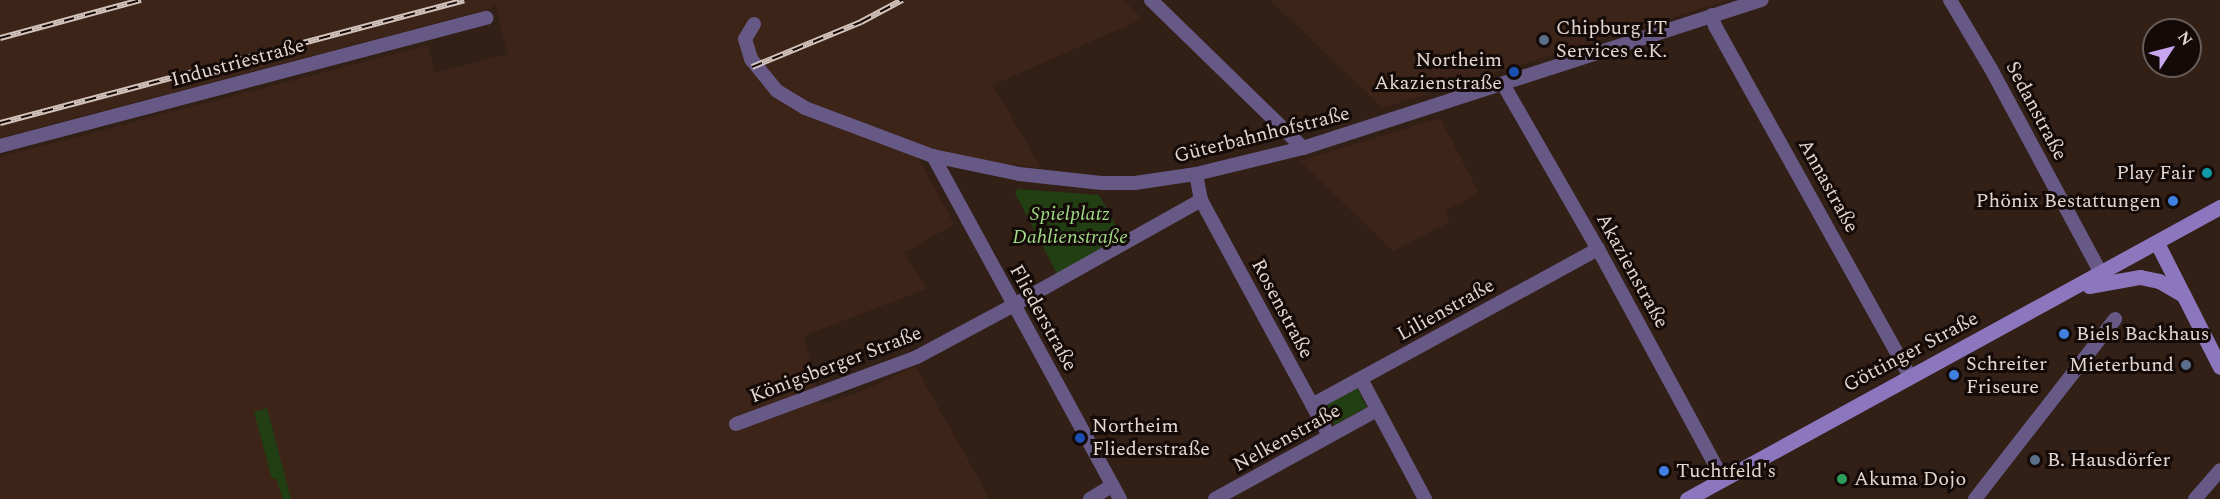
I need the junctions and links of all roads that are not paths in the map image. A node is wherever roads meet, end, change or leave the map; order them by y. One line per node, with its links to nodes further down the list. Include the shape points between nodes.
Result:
1 (1151, 0): 9 (street)
2 (1762, 0): 4 (street, Güterbahnhofstraße)
3 (1950, 0): 16 (street, Sedanstraße)
4 (1712, 15): 7 (street, Güterbahnhofstraße); 22 (street, Annastraße)
5 (486, 18): 8 (street, Industriestraße)
6 (754, 24): 10 (street, Güterbahnhofstraße, via 745,39 748,53 784,98)
7 (1503, 84): 9 (street, Güterbahnhofstraße); 15 (street, Akazienstraße)
8 (0, 146)
9 (1303, 148): 11 (street, Güterbahnhofstraße)
10 (933, 156): 11 (street, Güterbahnhofstraße, via 1019,174 1102,183 1135,183); 19 (street, Fliederstraße)
11 (1196, 174): 12 (street, Rosenstraße)
12 (1201, 200): 19 (street, Königsberger Straße); 24 (street, Rosenstraße)
13 (2220, 207): 14 (main road, Göttinger Straße)
14 (2157, 243): 16 (main road, Göttinger Straße); 18 (main road)
15 (1598, 249): 23 (street, Lilienstraße); 29 (street, Akazienstraße)
16 (2101, 273): 17 (main road, Göttinger Straße)
17 (2070, 290): 18 (main road, via 2140,277 2159,281); 22 (main road, Göttinger Straße)
18 (2183, 295): 21 (main road)
19 (1014, 305): 26 (street, Königsberger Straße, via 917,357); 30 (street, Fliederstraße)
20 (2115, 319): 36 (street)
21 (2220, 367)
22 (1910, 376): 29 (main road, Göttinger Straße)
23 (1361, 379): 24 (street, Lilienstraße); 25 (street)
24 (1312, 405): 27 (street, Rosenstraße)
25 (1377, 410): 27 (street, Nelkenstraße); 34 (street)
26 (736, 424)
27 (1329, 436): 33 (street, Nelkenstraße)
28 (2220, 470): 37 (street)
29 (1723, 479): 35 (main road, Göttinger Straße)
30 (1112, 486): 31 (street); 32 (street, Fliederstraße)
31 (1090, 499)
32 (1120, 499)
33 (1215, 499)
34 (1425, 499)
35 (1687, 499)
36 (1975, 499)
37 (2195, 499)

